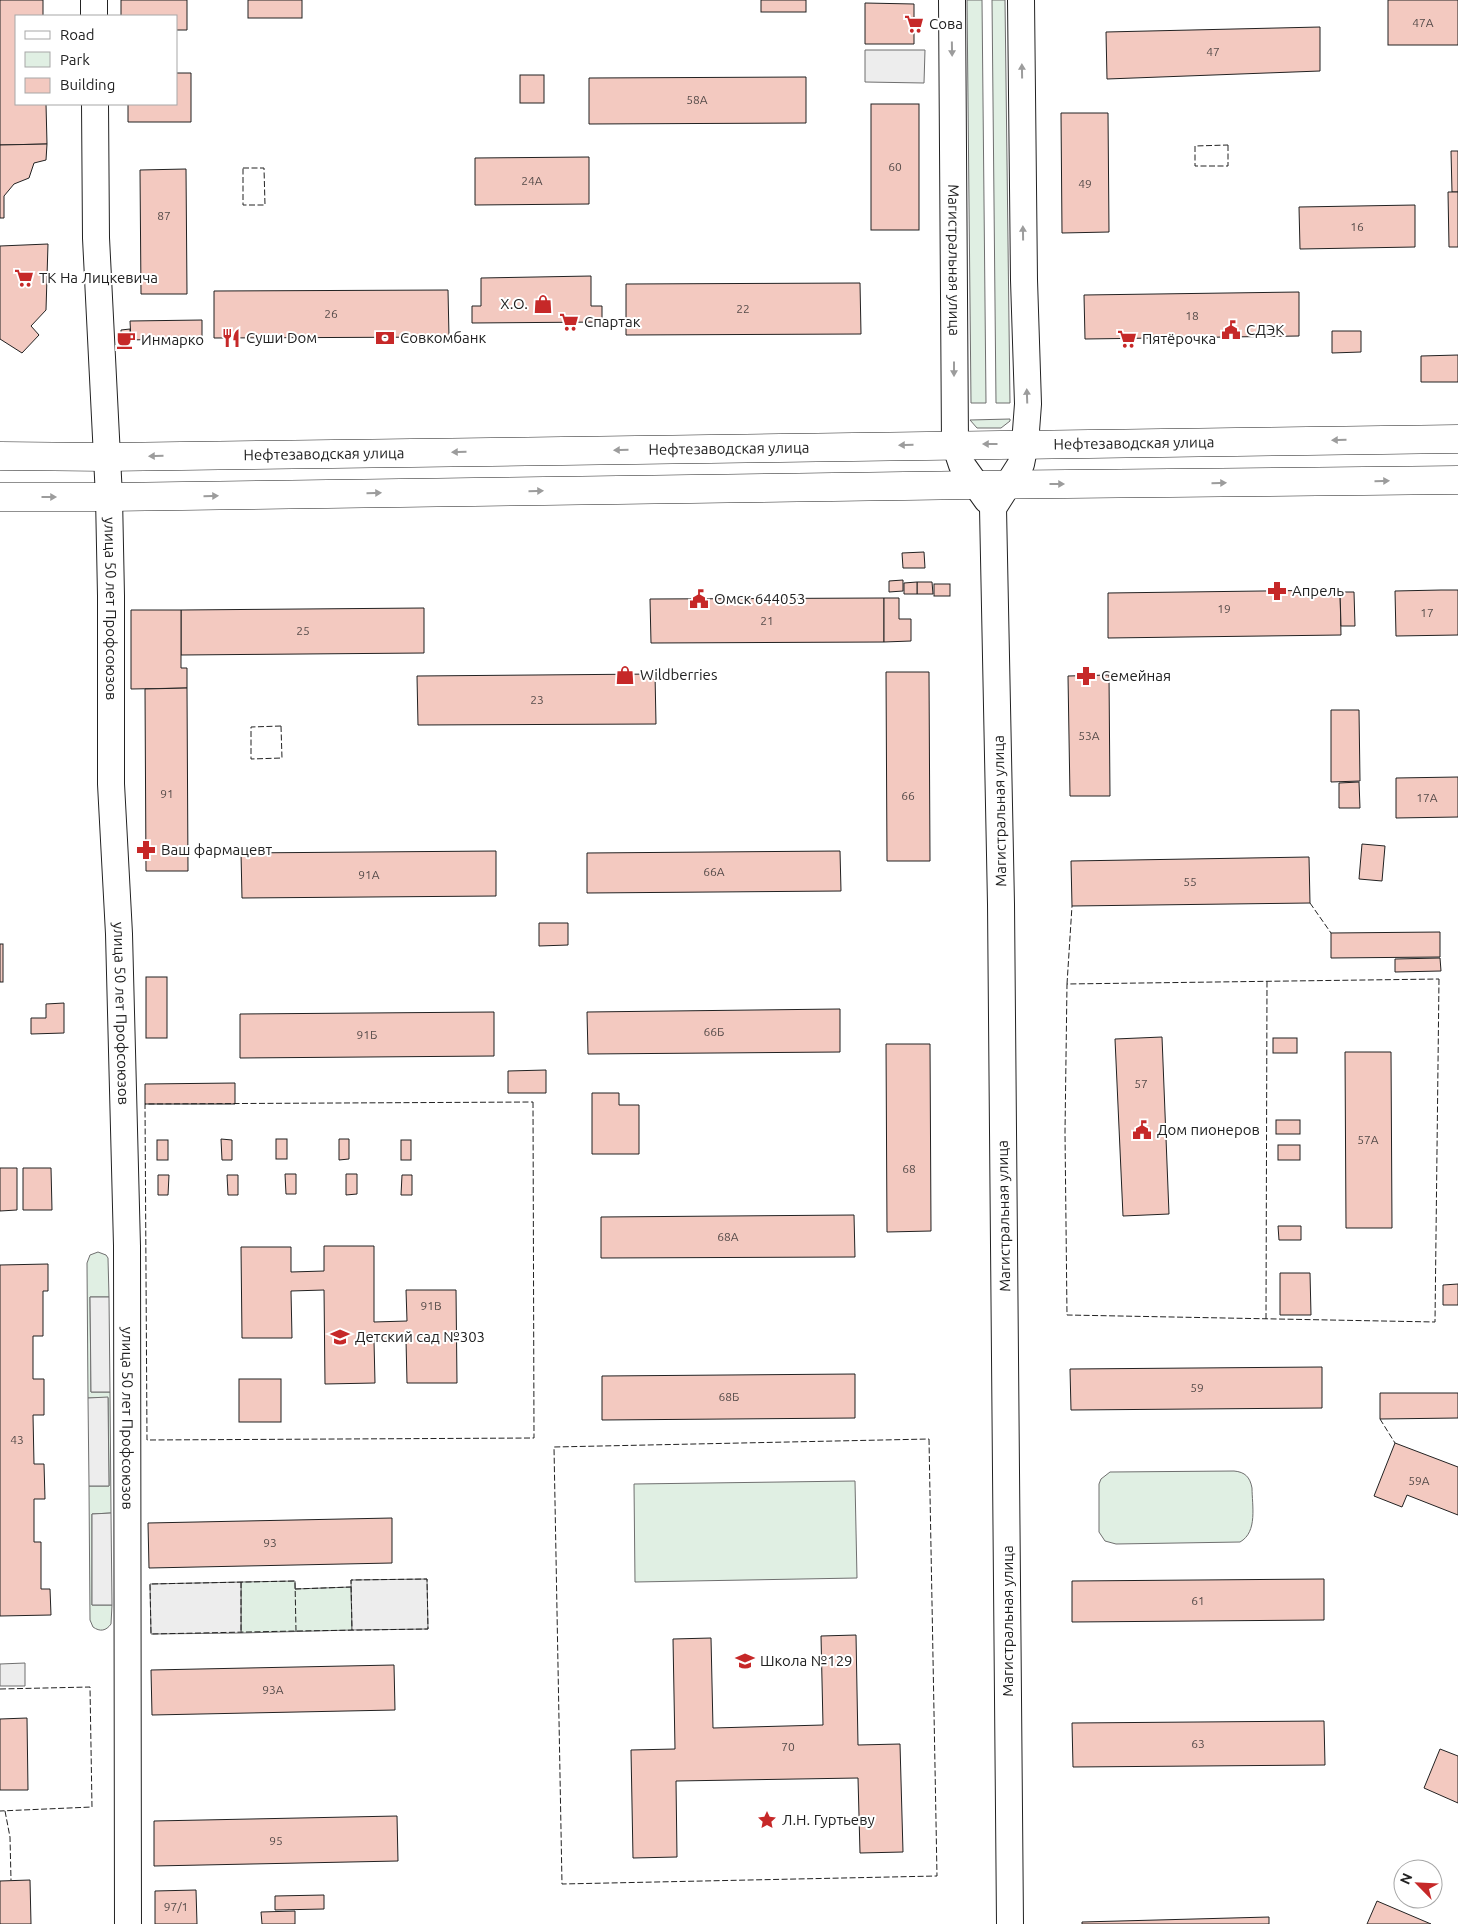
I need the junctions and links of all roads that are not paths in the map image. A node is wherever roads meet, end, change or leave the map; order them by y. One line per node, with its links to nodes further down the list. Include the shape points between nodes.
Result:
1 (94, 0): 4 (street)
2 (952, 0): 7 (street, Магистральная улица, one-way to 7)
3 (1021, 0): 8 (street, one-way to 3, via 1028,404)
4 (94, 15)
5 (95, 105): 10 (street, улица 50 лет Профсоюзов, via 96,238)
6 (1458, 439): 8 (main road, Нефтезаводская улица, one-way to 8)
7 (955, 444): 8 (main road, Нефтезаводская улица, one-way to 7); 10 (main road, Нефтезаводская улица, one-way to 10); 13 (street, Магистральная улица, via 962,464)
8 (1025, 444): 12 (street, via 1021,464)
9 (0, 456): 10 (main road, Нефтезаводская улица)
10 (107, 457): 15 (street, улица 50 лет Профсоюзов)
11 (1458, 480): 12 (main road, one-way to 11)
12 (1008, 484): 13 (main road); 16 (street)
13 (976, 485): 15 (main road, one-way to 13); 16 (street, Магистральная улица)
14 (0, 497): 15 (main road, one-way to 15)
15 (109, 497): 17 (street, улица 50 лет Профсоюзов, via 111,784 119,934 126,1246)
16 (993, 508): 18 (street, Магистральная улица, via 1002,904)
17 (128, 1924)
18 (1010, 1924)

